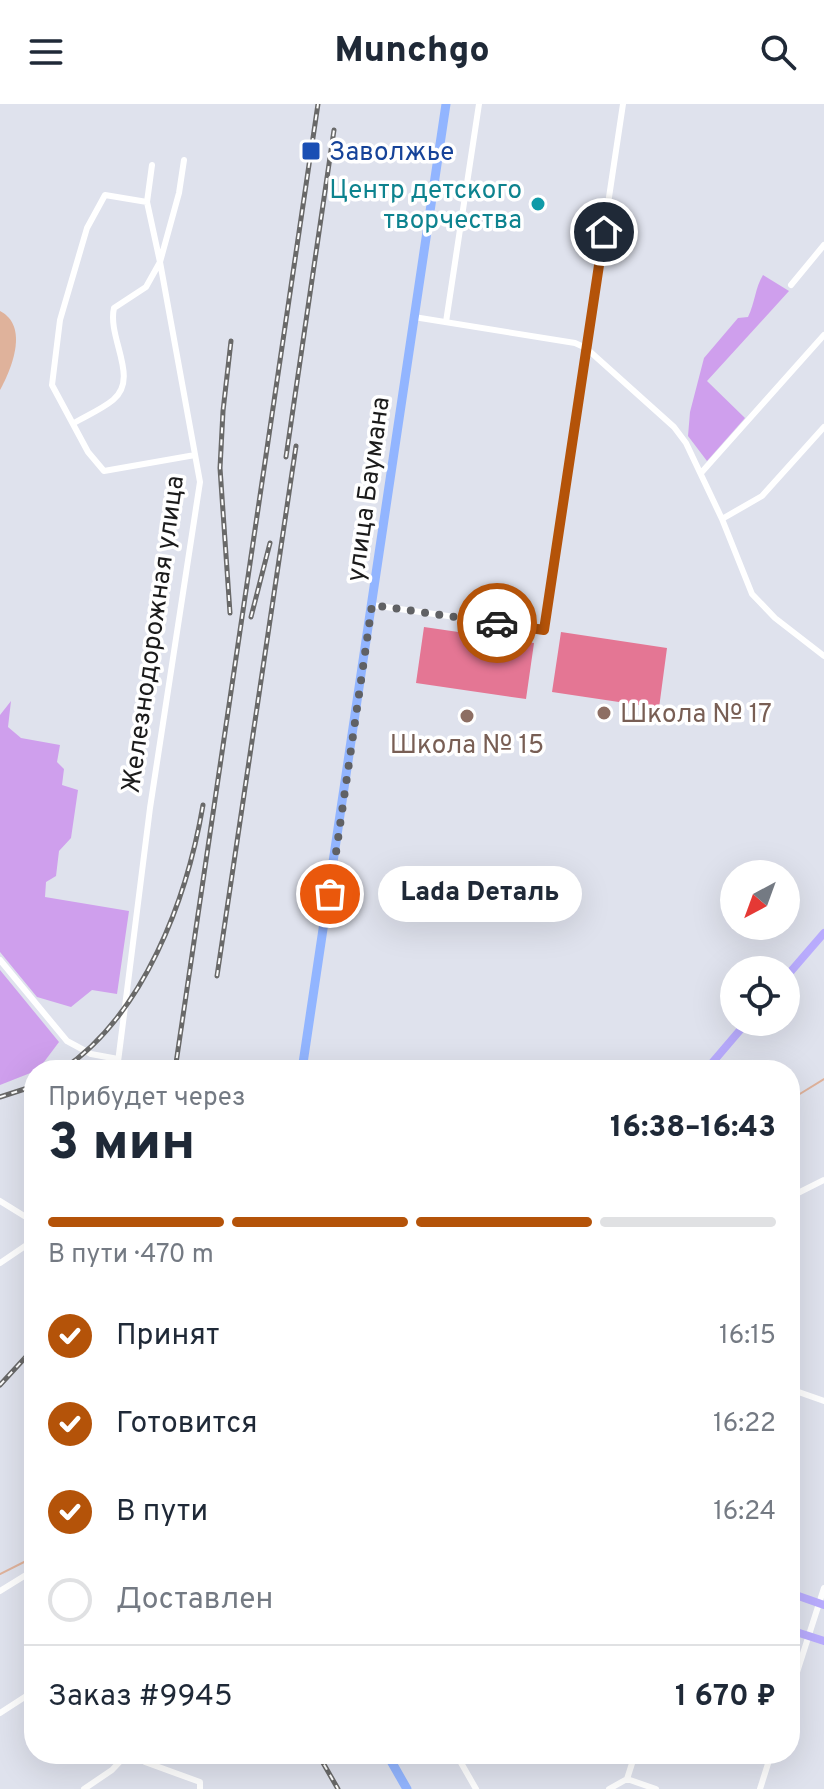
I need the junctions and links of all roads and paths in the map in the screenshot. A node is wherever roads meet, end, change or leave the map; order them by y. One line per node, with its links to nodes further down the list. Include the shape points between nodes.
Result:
1 (446, 104): 11 (main road, улица Баумана)
2 (479, 104): 12 (street)
3 (623, 104): 14 (street)
4 (184, 160): 9 (street, Железнодорожная улица)
5 (152, 165): 6 (street)
6 (147, 202): 9 (street); 15 (street, via 105,195 87,228 60,320 52,385)
7 (824, 245): 8 (street)
8 (821, 258): 10 (street)
9 (160, 262): 15 (street, via 146,287 114,308 111,321 126,378 122,391); 17 (street, Железнодорожная улица)
10 (791, 285)
11 (414, 317): 12 (street); 20 (main road, улица Баумана)
12 (446, 322): 14 (street)
13 (824, 335): 18 (street)
14 (586, 348): 18 (street, via 674,427); 20 (street, via 544,630)
15 (74, 423): 17 (street, via 104,471)
16 (824, 427): 19 (street, via 762,496)
17 (195, 455): 26 (street, Железнодорожная улица, via 200,482)
18 (701, 473): 19 (street)
19 (722, 519): 21 (street, via 757,602)
20 (372, 605): 27 (main road, улица Баумана)
21 (824, 656)
22 (824, 933): 24 (street)
23 (0, 960): 26 (street, via 67,1041 91,1054)
24 (800, 961)
25 (735, 1036): 28 (street)
26 (118, 1059)
27 (304, 1060)
28 (715, 1060)
29 (824, 1180): 30 (street)
30 (800, 1192)
31 (0, 1201): 32 (street)
32 (24, 1216)
33 (24, 1247): 34 (street)
34 (0, 1263)
35 (800, 1393): 36 (street)
36 (824, 1401)
37 (24, 1576): 39 (street)
38 (824, 1588): 41 (street)
39 (0, 1591)
40 (800, 1596): 41 (street)
41 (822, 1604): 43 (street)
42 (800, 1633): 43 (street)
43 (808, 1636): 44 (street); 45 (street)
44 (824, 1641)
45 (800, 1662)
46 (24, 1697): 47 (street)
47 (0, 1713)
48 (118, 1764): 56 (street)
49 (150, 1764): 55 (street)
50 (393, 1764): 57 (main road)
51 (462, 1764): 58 (street)
52 (632, 1764): 54 (street)
53 (768, 1764): 61 (street)
54 (627, 1779): 59 (street); 60 (street)
55 (200, 1785)
56 (84, 1789)
57 (407, 1789)
58 (476, 1789)
59 (609, 1789)
60 (656, 1789)
61 (760, 1789)

